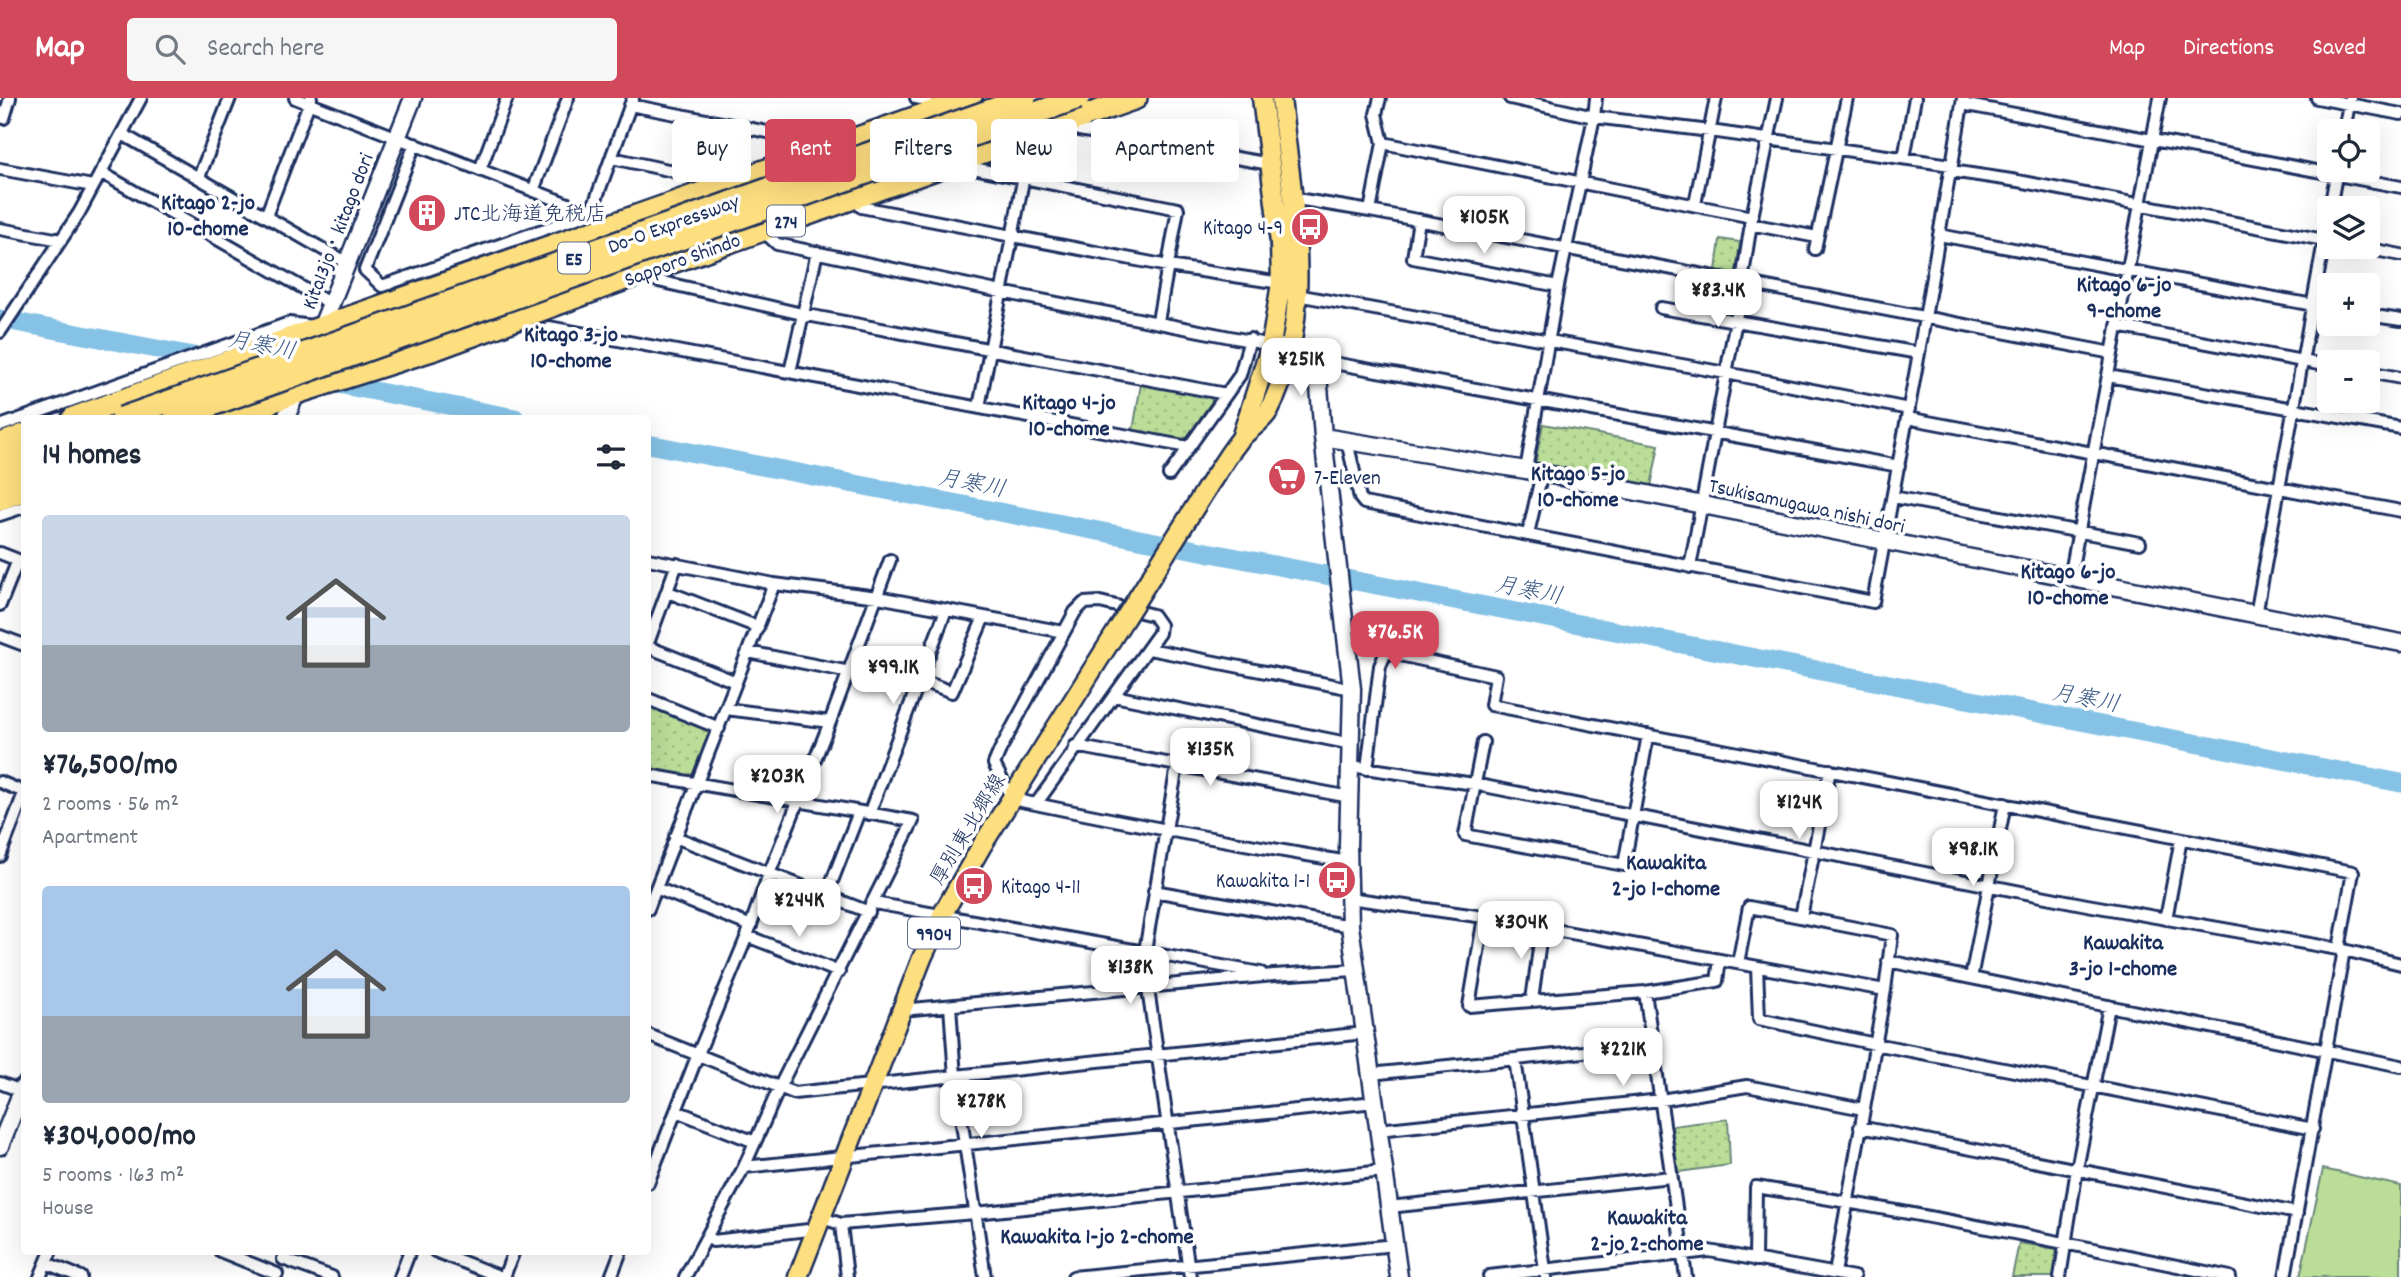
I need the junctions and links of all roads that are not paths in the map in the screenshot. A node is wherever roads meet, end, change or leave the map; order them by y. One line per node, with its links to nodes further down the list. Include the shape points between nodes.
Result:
1 (10, 98): 28 (street)
2 (141, 98): 37 (street)
3 (230, 98): 54 (street)
4 (295, 98): 24 (street)
5 (413, 98): 38 (street, Kita13jo・kitago dori)
6 (508, 98): 51 (street)
7 (568, 98): 63 (street)
8 (916, 98): 29 (street, via 927,100)
9 (971, 98): 29 (highway)
10 (1025, 98): 132 (highway, Do-O Expressway / E5, bridge)
11 (1078, 98): 133 (highway, Do-O Expressway / E5, bridge)
12 (1136, 98): 32 (highway, Sapporo Shindo / 274)
13 (1262, 98): 47 (main road, 厚別東北郷線 / 9904)
14 (1281, 98): 65 (main road, 厚別東北郷線 / 9904)
15 (1380, 98): 42 (street, via 1376,114)
16 (1510, 98): 31 (street)
17 (1596, 98): 31 (street)
18 (1716, 98): 36 (street)
19 (1777, 98): 41 (street)
20 (1847, 98): 44 (street)
21 (1915, 98): 46 (street)
22 (2160, 98): 40 (street)
23 (2317, 98): 27 (street)
24 (310, 101): 38 (street); 69 (street)
25 (631, 101): 35 (street); 45 (street)
26 (1963, 101): 40 (street); 48 (street)
27 (2350, 101): 30 (street); 33 (street)
28 (3, 112)
29 (934, 112): 39 (highway)
30 (2401, 114)
31 (1594, 117): 36 (street); 55 (street)
32 (1073, 119)
33 (2346, 119)
34 (1077, 126): 47 (street)
35 (765, 131)
36 (1710, 131): 41 (street); 66 (street)
37 (122, 134): 53 (street); 54 (street)
38 (397, 137): 43 (street); 86 (street, Kita13jo・kitago dori)
39 (856, 139)
40 (2152, 139): 49 (street); 67 (street)
41 (1768, 140): 44 (street); 71 (street)
42 (1383, 143): 55 (street); 68 (street)
43 (415, 144): 51 (street); 72 (street, via 365,270 382,286)
44 (1835, 149): 46 (street); 77 (street)
45 (612, 158): 62 (street, via 710,178); 72 (street)
46 (1904, 158): 48 (street)
47 (1270, 164): 90 (main road, 厚別東北郷線 / 9904)
48 (1951, 165): 67 (street, via 1951,171); 75 (street)
49 (2317, 168)
50 (0, 169): 60 (street)
51 (480, 170): 63 (street)
52 (765, 172): 62 (highway)
53 (102, 173): 60 (street); 95 (street)
54 (199, 177): 69 (street)
55 (1581, 181): 66 (street); 80 (street)
56 (897, 182): 64 (highway, Sapporo Shindo / 274)
57 (1023, 182): 76 (street)
58 (1044, 182): 87 (street, via 1178,209)
59 (2380, 182): 61 (street)
60 (93, 186): 79 (street)
61 (2401, 187)
62 (718, 189): 72 (highway)
63 (533, 191): 72 (street)
64 (855, 197): 74 (highway, Sapporo Shindo / 274); 76 (street, via 861,207)
65 (1291, 198): 68 (street); 94 (main road, 厚別東北郷線 / 9904)
66 (1695, 204): 71 (street)
67 (2140, 205): 78 (street); 88 (street)
68 (1370, 211): 70 (street)
69 (266, 216): 86 (street)
70 (1419, 220): 80 (street); 92 (street, via 1413,258)
71 (1751, 220): 77 (street); 91 (street)
72 (595, 222): 106 (highway, via 413,296)
73 (0, 229): 79 (street)
74 (762, 230): 83 (street, via 777,244); 89 (highway, Sapporo Shindo / 274)
75 (1939, 235): 88 (street); 101 (street)
76 (1011, 237): 87 (street); 93 (street)
77 (1817, 237): 81 (street)
78 (2317, 239)
79 (61, 240): 108 (street)
80 (1566, 248): 91 (street); 92 (street)
81 (1815, 249)
82 (2380, 250): 84 (street)
83 (817, 252): 93 (street); 99 (street)
84 (2401, 254)
85 (2323, 259): 96 (street)
86 (347, 263): 95 (street, Kita13jo・kitago dori)
87 (1168, 266): 90 (street); 104 (street)
88 (2128, 270): 96 (street); 105 (street)
89 (647, 271): 99 (street, via 654,279); 124 (highway, Sapporo Shindo / 274, via 438,348)
90 (1281, 283): 111 (main road, 厚別東北郷線 / 9904)
91 (1742, 283): 101 (street); 102 (street)
92 (1558, 286): 110 (street)
93 (1001, 292): 104 (street); 112 (street)
94 (1297, 295): 110 (street); 113 (main road, 厚別東北郷線 / 9904)
95 (331, 304): 106 (street, Kita13jo・kitago dori)
96 (2312, 305): 97 (street); 116 (street)
97 (2317, 306)
98 (1661, 307): 102 (street)
99 (802, 314): 112 (street); 119 (street)
100 (2380, 316): 103 (street)
101 (1925, 318): 114 (street); 115 (street)
102 (1736, 320): 114 (street); 120 (street)
103 (2401, 320)
104 (1158, 321): 109 (street)
105 (2117, 326): 115 (street); 116 (street)
106 (322, 327): 124 (street, Kita13jo・kitago dori, bridge); 130 (street, via 289,323); 131 (highway)
107 (549, 327): 119 (street)
108 (0, 332)
109 (1250, 339): 111 (street); 125 (street, via 1240,375)
110 (1549, 342): 120 (street); 126 (street)
111 (1272, 345): 113 (street); 143 (main road, 厚別東北郷線 / 9904)
112 (990, 348): 125 (street); 127 (street)
113 (1291, 350): 117 (street); 143 (main road, 厚別東北郷線 / 9904, via 1269,412)
114 (1919, 353): 129 (street)
115 (2112, 353): 122 (street)
116 (2302, 361): 118 (street); 128 (street)
117 (1314, 364): 126 (street, via 1328,362); 142 (street)
118 (2317, 364)
119 (790, 372): 127 (street)
120 (1726, 373): 129 (street); 140 (street)
121 (2380, 374): 123 (street)
122 (2108, 376): 128 (street); 147 (street)
123 (2401, 378)
124 (296, 393): 134 (highway, Sapporo Shindo / 274); 135 (street); 136 (street, Kita13jo・kitago dori)
125 (1226, 394): 146 (street)
126 (1540, 400): 140 (street); 152 (street)
127 (979, 407): 146 (street)
128 (2293, 410): 139 (street); 155 (street)
129 (1908, 414): 147 (street); 150 (street)
130 (31, 415)
131 (81, 415)
132 (130, 415)
133 (183, 415)
134 (235, 415)
135 (262, 415)
136 (287, 415)
137 (21, 419): 138 (street)
138 (0, 426)
139 (2401, 428)
140 (1715, 432): 150 (street); 159 (street)
141 (21, 436): 145 (highway)
142 (1323, 437): 144 (street, Tsukisamugawa nishi dori); 193 (street)
143 (1241, 438): 212 (main road, 厚別東北郷線 / 9904, bridge)
144 (1347, 441): 152 (street, Tsukisamugawa nishi dori); 164 (street, via 1364,503)
145 (0, 444)
146 (1188, 447): 153 (street)
147 (2094, 452): 155 (street); 163 (street)
148 (21, 454): 149 (highway)
149 (0, 462)
150 (1899, 466): 157 (street)
151 (21, 472): 154 (highway)
152 (1534, 472): 159 (street, Tsukisamugawa nishi dori); 164 (street)
153 (1169, 475)
154 (0, 480)
155 (2279, 488): 161 (street); 179 (street)
156 (21, 491): 158 (highway)
157 (1893, 497): 163 (street); 165 (street)
158 (0, 499)
159 (1702, 504): 165 (street, Tsukisamugawa nishi dori); 172 (street)
160 (21, 507): 162 (street)
161 (2401, 511)
162 (0, 515)
163 (2079, 532): 166 (street); 173 (street)
164 (1528, 534): 172 (street)
165 (1885, 542): 172 (street, via 1873,602); 173 (street, Tsukisamugawa nishi dori)
166 (2140, 543)
167 (0, 553): 170 (street)
168 (651, 560): 171 (street)
169 (890, 560): 176 (street)
170 (21, 561): 177 (street)
171 (677, 564): 174 (street); 175 (street)
172 (1690, 567)
173 (2070, 578): 179 (street, Tsukisamugawa nishi dori)
174 (774, 584): 176 (street); 181 (street)
175 (668, 592): 181 (street); 184 (street)
176 (878, 597): 178 (street); 190 (street)
177 (0, 605)
178 (946, 610): 180 (street); 191 (street)
179 (2256, 615): 185 (street, Tsukisamugawa nishi dori)
180 (984, 617): 182 (street); 191 (street, via 952,692)
181 (758, 627): 189 (street)
182 (1064, 632): 188 (street, via 1084,603 1100,602 1153,615 1160,625); 212 (street, via 994,764)
183 (0, 636): 186 (street)
184 (651, 637)
185 (2401, 643)
186 (21, 644)
187 (651, 646): 192 (street)
188 (1149, 649): 193 (street); 194 (street)
189 (748, 652): 190 (street); 192 (street)
190 (850, 672): 197 (street)
191 (919, 680): 217 (street)
192 (736, 682): 196 (street)
193 (1352, 689): 201 (street)
194 (1114, 696): 201 (street); 202 (street)
195 (651, 700): 198 (street)
196 (726, 709): 197 (street); 198 (street)
197 (830, 722): 214 (street)
198 (719, 728): 209 (street)
199 (1648, 735): 204 (street, via 1491,705 1496,676 1386,652); 205 (street); 218 (street)
200 (1483, 742): 208 (street)
201 (1352, 744): 204 (street)
202 (1075, 747): 203 (street); 215 (street)
203 (1177, 766): 211 (street); 219 (street)
204 (1359, 768): 208 (street); 211 (street)
205 (1830, 770): 216 (street); 222 (street)
206 (651, 776): 209 (street)
207 (0, 782): 210 (street)
208 (1475, 784): 218 (street); 218 (street, via 1465,835 1624,865)
209 (697, 785): 214 (street); 220 (street)
210 (21, 791)
211 (1350, 797): 224 (street)
212 (1012, 799): 215 (street); 233 (main road, 厚別東北郷線 / 9904)
213 (21, 800): 223 (street)
214 (798, 803): 217 (street); 225 (street)
215 (1036, 804): 219 (street)
216 (2005, 804): 221 (street); 226 (street)
217 (864, 813): 229 (street); 232 (street, via 914,821)
218 (1633, 816): 222 (street)
219 (1165, 830): 224 (street); 228 (street)
220 (675, 837): 225 (street); 227 (street)
221 (2182, 839): 236 (street); 240 (street, via 2353,872)
222 (1813, 851): 226 (street); 235 (street)
223 (0, 856)
224 (1348, 862): 230 (street)
225 (769, 874): 229 (street); 239 (street)
226 (1989, 886): 236 (street); 250 (street)
227 (656, 888): 231 (street); 239 (street)
228 (1154, 891): 237 (street); 241 (street)
229 (827, 894): 232 (street)
230 (1349, 898): 234 (street); 237 (street)
231 (651, 901)
232 (872, 907): 233 (street); 248 (street)
233 (942, 915): 241 (street); 257 (main road, 厚別東北郷線 / 9904)
234 (1484, 916): 238 (street); 254 (street, via 1468,1006)
235 (1801, 917): 243 (street, via 1892,935); 244 (street, via 1749,907)
236 (2166, 919): 240 (street)
237 (1350, 926): 247 (street)
238 (1542, 927): 242 (street); 254 (street)
239 (749, 931): 248 (street); 263 (street)
240 (2341, 950): 245 (street); 262 (street)
241 (1145, 951): 249 (street); 251 (street)
242 (1720, 960): 244 (street); 253 (street, via 1717,981)
243 (1888, 961): 250 (street); 252 (street)
244 (1738, 963): 246 (street)
245 (2401, 964)
246 (1757, 967): 252 (street); 260 (street, via 1759,1019)
247 (1355, 970): 249 (street); 258 (street)
248 (839, 972): 271 (street)
249 (1274, 975): 251 (street)
250 (1971, 978): 256 (street)
251 (1148, 989): 255 (street); 264 (street)
252 (1885, 990): 260 (street)
253 (1645, 992): 254 (street); 261 (street)
254 (1532, 1000)
255 (950, 1006): 257 (street); 268 (street)
256 (2109, 1006): 262 (street); 272 (street)
257 (902, 1010): 270 (main road, 厚別東北郷線 / 9904)
258 (1365, 1033): 264 (street); 267 (street)
259 (651, 1036): 263 (street)
260 (1875, 1044): 272 (street); 277 (street)
261 (1652, 1045): 265 (street); 275 (street)
262 (2327, 1052): 266 (street); 282 (street)
263 (698, 1054): 271 (street); 278 (street)
264 (1158, 1055): 268 (street); 280 (street)
265 (1515, 1059): 267 (street); 279 (street)
266 (2401, 1066)
267 (1370, 1074): 276 (street)
268 (956, 1077): 270 (street); 285 (street)
269 (0, 1083): 273 (street)
270 (873, 1085): 271 (street, via 794,1093); 287 (main road, 厚別東北郷線 / 9904)
271 (780, 1086): 284 (street)
272 (2094, 1086): 282 (street); 289 (street)
273 (21, 1089)
274 (21, 1097): 286 (street)
275 (1661, 1100): 277 (street, via 1747,1086); 279 (street); 292 (street)
276 (1374, 1102): 280 (street); 283 (street)
277 (1863, 1110): 281 (street)
278 (676, 1111): 284 (street); 291 (street)
279 (1522, 1114): 283 (street); 293 (street)
280 (1168, 1123): 285 (street); 294 (street)
281 (1860, 1127): 289 (street); 295 (street)
282 (2313, 1129): 298 (street)
283 (1378, 1130): 290 (street)
284 (755, 1142): 288 (street)
285 (966, 1143): 287 (street); 297 (street)
286 (0, 1146)
287 (844, 1157): 288 (street); 299 (main road, 厚別東北郷線 / 9904)
288 (744, 1167): 301 (street)
289 (2077, 1169): 298 (street); 302 (street)
290 (1384, 1171): 294 (street); 296 (street)
291 (651, 1175)
292 (1671, 1177): 293 (street); 304 (street)
293 (1532, 1192): 296 (street); 315 (street)
294 (1178, 1193): 297 (street); 314 (street)
295 (1847, 1201): 302 (street); 312 (street, via 1756,1187); 316 (street)
296 (1389, 1207): 303 (street)
297 (975, 1213): 300 (street); 328 (street)
298 (2297, 1213): 335 (street)
299 (820, 1224): 300 (street); 301 (street, via 713,1241); 326 (main road, 厚別東北郷線 / 9904)
300 (841, 1224): 327 (street)
301 (708, 1236): 325 (street)
302 (2065, 1242): 333 (street); 334 (street)
303 (1395, 1245): 314 (street); 330 (street)
304 (1683, 1254): 312 (street, via 1709,1251); 315 (street); 331 (street)
305 (49, 1255): 313 (street)
306 (229, 1255): 317 (street)
307 (284, 1255): 317 (street); 321 (street)
308 (408, 1255): 322 (street)
309 (445, 1255): 323 (street)
310 (512, 1255): 323 (street)
311 (619, 1255): 324 (street)
312 (1755, 1259): 316 (street)
313 (46, 1264): 319 (street); 320 (street)
314 (1189, 1271): 329 (street)
315 (1545, 1273): 318 (street)
316 (1835, 1273): 332 (street)
317 (276, 1275)
318 (1489, 1276)
319 (40, 1277)
320 (80, 1277)
321 (332, 1277)
322 (400, 1277)
323 (503, 1277)
324 (611, 1277)
325 (685, 1277)
326 (799, 1277)
327 (847, 1277)
328 (985, 1277)
329 (1073, 1277)
330 (1399, 1277)
331 (1686, 1277)
332 (1854, 1277)
333 (2060, 1277)
334 (2230, 1277)
335 (2285, 1277)

